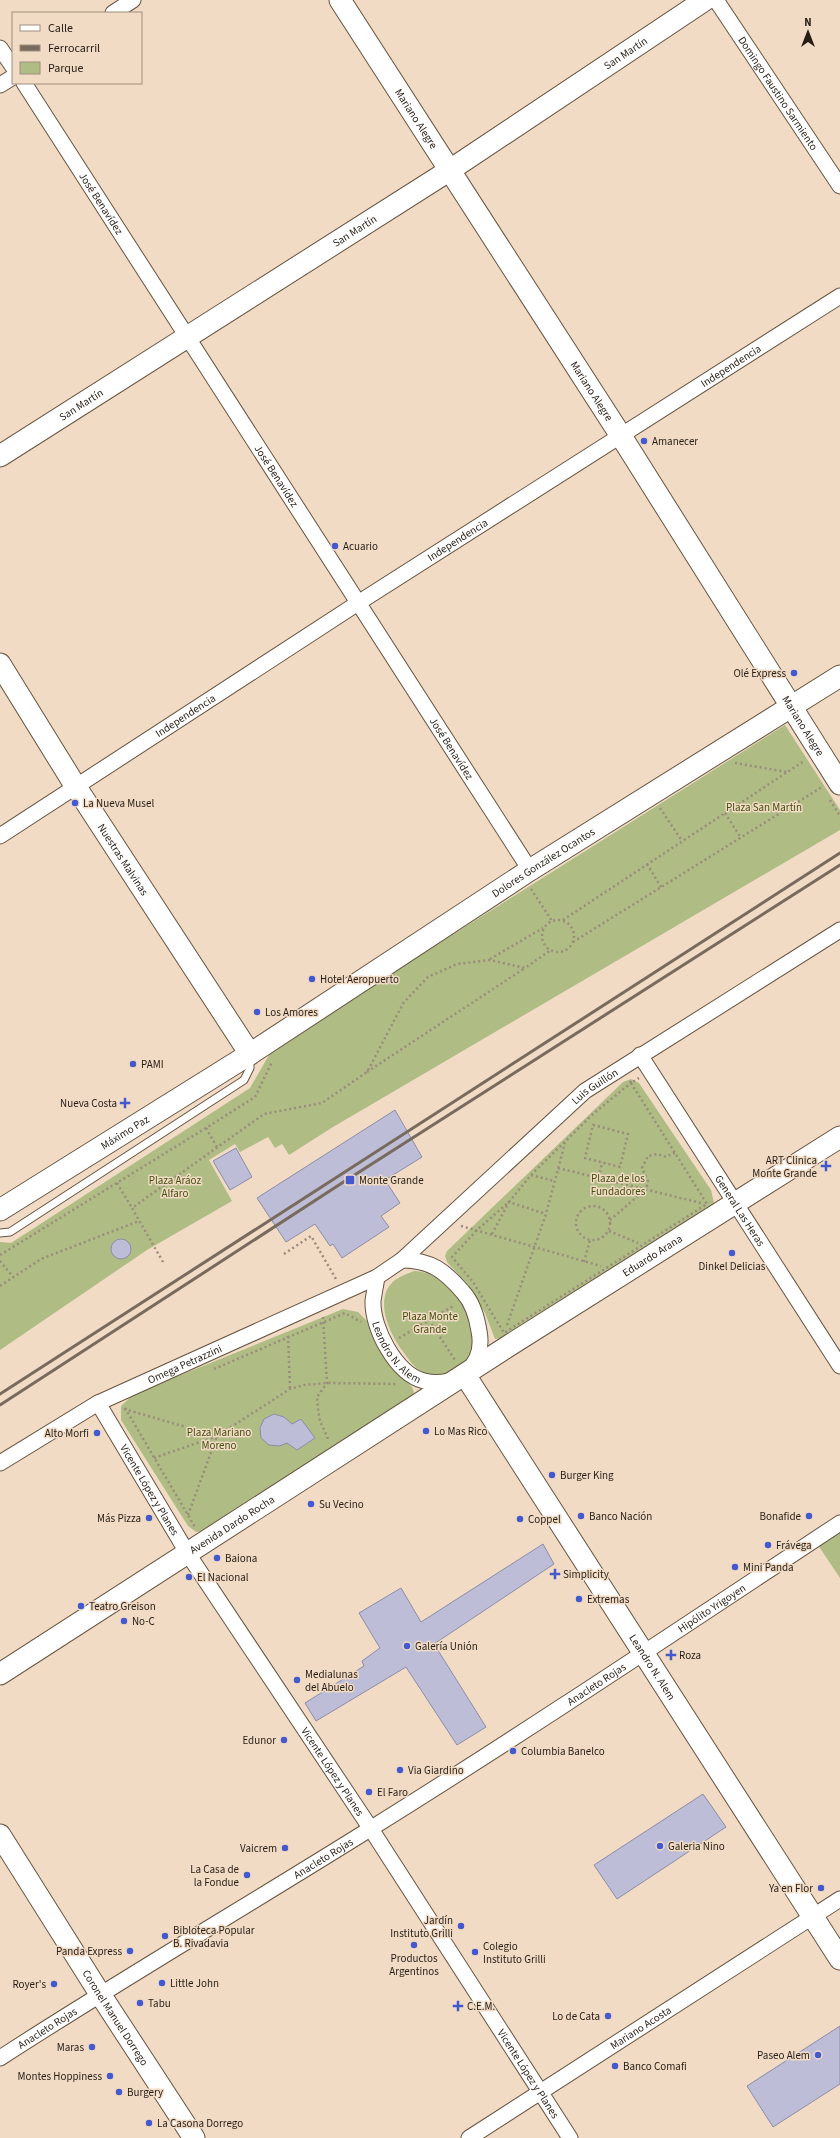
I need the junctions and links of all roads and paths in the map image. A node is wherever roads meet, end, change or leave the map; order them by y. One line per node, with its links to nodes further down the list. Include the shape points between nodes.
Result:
1 (133, 0): 5 (street)
2 (340, 0): 11 (street, Mariano Alegre)
3 (705, 0): 11 (street, San Martín)
4 (716, 0): 12 (street, Domingo Faustino Sarmiento)
5 (115, 12)
6 (0, 48): 7 (street)
7 (12, 66)
8 (12, 78): 10 (street)
9 (25, 84): 14 (street, José Benavídez)
10 (0, 85)
11 (450, 170): 14 (street, San Martín); 15 (street, Mariano Alegre)
12 (840, 186)
13 (840, 296): 15 (street, Independencia)
14 (186, 337): 16 (street, San Martín); 17 (street, José Benavídez)
15 (621, 436): 17 (street, Independencia); 20 (street, Mariano Alegre)
16 (0, 456)
17 (358, 603): 26 (street, Independencia); 35 (street, José Benavídez)
18 (0, 664): 26 (street, Nuestras Malvinas)
19 (840, 676): 20 (street, Dolores González Ocantos)
20 (792, 708): 21 (street, Dolores González Ocantos); 23 (street, Mariano Alegre)
21 (708, 759): 24 (path); 28 (street, Dolores González Ocantos)
22 (741, 759): 24 (path)
23 (809, 759): 25 (path); 27 (street, Mariano Alegre)
24 (734, 763): 25 (path)
25 (787, 772): 29 (path)
26 (76, 787): 31 (street, Independencia); 45 (street, Nuestras Malvinas)
27 (829, 787): 30 (path); 32 (path)
28 (659, 805): 33 (path); 35 (street, Dolores González Ocantos)
29 (725, 813): 32 (path); 33 (path)
30 (840, 816)
31 (0, 836)
32 (741, 838): 36 (path)
33 (682, 841): 34 (path)
34 (647, 864): 36 (path); 37 (path)
35 (529, 883): 38 (path); 45 (street, Dolores González Ocantos)
36 (661, 887): 41 (path)
37 (562, 920): 38 (path); 41 (path, via 572,926 575,937)
38 (552, 921): 39 (path)
39 (544, 928): 42 (path, via 542,938); 43 (path)
40 (840, 930): 46 (street, Luis Guillón)
41 (573, 942): 42 (path, via 561,952)
42 (551, 950): 44 (path)
43 (490, 960): 44 (path); 48 (path, via 457,964 428,977 404,1002)
44 (525, 968): 48 (path)
45 (250, 1054): 65 (street, Máximo Paz); 72 (lane, via 250,1068 244,1080 10,1232)
46 (640, 1055): 62 (street, General Las Heras); 69 (street, Luis Guillón, via 585,1091)
47 (273, 1059): 49 (path, via 255,1097)
48 (367, 1072): 52 (path, via 322,1103 264,1114)
49 (206, 1128): 52 (path); 59 (path)
50 (840, 1137): 62 (street, Eduardo Arana)
51 (565, 1142): 53 (path, via 593,1114 631,1083); 55 (path); 56 (path)
52 (218, 1147): 64 (path)
53 (676, 1152): 60 (path, via 666,1157 653,1154 645,1160 642,1168 648,1181); 63 (path)
54 (602, 1162): 54 (path, via 620,1167 628,1134 593,1125 585,1158); 57 (path)
55 (558, 1168): 57 (path); 58 (path)
56 (531, 1175): 58 (path); 61 (path)
57 (599, 1177): 60 (path)
58 (554, 1181): 66 (path)
59 (117, 1183): 64 (path); 78 (path)
60 (646, 1189): 63 (path); 67 (path)
61 (509, 1202): 66 (path); 70 (path); 73 (path)
62 (735, 1202): 95 (street, Eduardo Arana); 97 (street, General Las Heras)
63 (707, 1204): 75 (path)
64 (132, 1208): 68 (path)
65 (0, 1210)
66 (546, 1214): 76 (path)
67 (610, 1220): 71 (path); 74 (path, via 600,1208 590,1207 580,1213 577,1218 577,1229)
68 (139, 1222): 81 (path); 84 (path, via 41,1259)
69 (441, 1222): 70 (path); 79 (street, Luis Guillón)
70 (477, 1230): 73 (path); 95 (path, via 452,1257 473,1282)
71 (609, 1231): 74 (path, via 601,1238); 75 (path)
72 (0, 1232)
73 (492, 1234): 76 (path)
74 (590, 1240): 82 (path)
75 (644, 1245): 83 (path)
76 (534, 1247): 82 (path); 95 (path)
77 (284, 1254): 88 (path, via 311,1236 337,1279)
78 (0, 1255)
79 (402, 1260): 85 (street, Luis Guillón); 99 (street, via 425,1262 440,1269 467,1296 478,1324 481,1344 474,1364)
80 (0, 1261): 84 (path)
81 (163, 1262)
82 (584, 1262): 83 (path)
83 (608, 1269): 95 (path)
84 (13, 1277): 86 (path)
85 (377, 1277): 88 (street, Omega Petrazzini); 99 (street, Leandro N. Alem, via 373,1302 376,1319 381,1336 398,1362 423,1381 442,1382)
86 (0, 1286)
87 (455, 1299): 89 (path, via 458,1303)
88 (324, 1300): 90 (path); 103 (street, Omega Petrazzini)
89 (429, 1320): 94 (path); 99 (path)
90 (322, 1323): 91 (path, via 345,1313 360,1321); 93 (path); 101 (path)
91 (364, 1327)
92 (394, 1334): 94 (path)
93 (288, 1336): 98 (path); 102 (path)
94 (397, 1339): 96 (path)
95 (507, 1339): 99 (street, Eduardo Arana)
96 (400, 1344)
97 (840, 1366)
98 (210, 1371)
99 (462, 1371): 113 (street, Avenida Dardo Rocha); 114 (street, Leandro N. Alem)
100 (398, 1378): 101 (path, via 402,1384)
101 (327, 1383): 102 (path); 107 (path, via 317,1397 320,1421)
102 (290, 1389): 106 (path)
103 (98, 1403): 109 (street, Omega Petrazzini); 113 (street, Vicente López y Planes)
104 (131, 1406): 105 (path)
105 (124, 1409): 106 (path); 108 (path)
106 (217, 1436): 108 (path); 110 (path)
107 (331, 1444)
108 (154, 1458): 110 (path)
109 (0, 1463)
110 (188, 1515): 111 (path, via 196,1528)
111 (203, 1523)
112 (840, 1523): 114 (street, Hipólito Yrigoyen)
113 (188, 1554): 115 (street, Avenida Dardo Rocha); 116 (street, Vicente López y Planes)
114 (643, 1653): 116 (street, Anacleto Rojas); 119 (street, Leandro N. Alem)
115 (0, 1674)
116 (371, 1829): 121 (street, Anacleto Rojas); 123 (street, Vicente López y Planes)
117 (0, 1835): 121 (street, Coronel Manuel Dorrego)
118 (840, 1899): 119 (street, Mariano Acosta)
119 (813, 1917): 120 (street, Leandro N. Alem); 123 (street, Mariano Acosta)
120 (840, 1959)
121 (100, 1994): 122 (street, Anacleto Rojas); 124 (street, Coronel Manuel Dorrego)
122 (0, 2058)
123 (540, 2092): 125 (street, Mariano Acosta); 126 (street, Vicente López y Planes)
124 (194, 2138)
125 (469, 2138)
126 (570, 2138)

